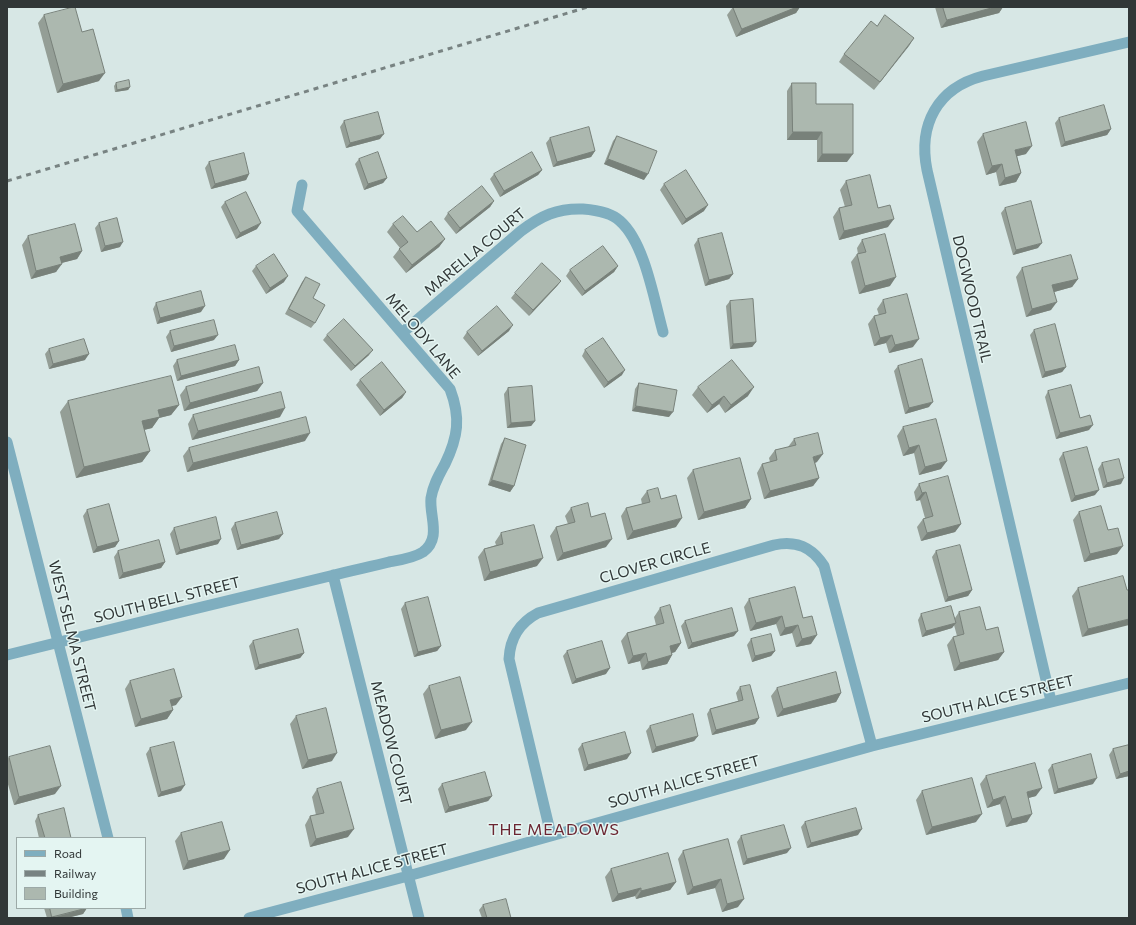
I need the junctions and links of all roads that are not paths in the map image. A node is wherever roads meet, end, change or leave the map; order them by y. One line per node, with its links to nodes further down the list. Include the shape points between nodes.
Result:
1 (1129, 42): 10 (street, DOGWOOD TRAIL, via 966,82 951,91 935,108 924,145 924,158)
2 (302, 185): 4 (street, MELODY LANE, via 297,211)
3 (663, 332): 4 (street, MARELLA COURT, via 647,272 631,234 620,220 606,213 574,209 556,211 536,220)
4 (402, 333): 6 (street, MELODY LANE, via 450,389 458,417 452,449 434,485 431,500 433,536 429,546 414,556)
5 (7, 442): 7 (street, WEST SELMA STREET)
6 (334, 575): 7 (street, SOUTH BELL STREET); 14 (street, MEADOW COURT)
7 (58, 642): 8 (street, SOUTH BELL STREET); 13 (street, WEST SELMA STREET)
8 (7, 655)
9 (1129, 683): 10 (street, SOUTH ALICE STREET)
10 (1051, 701): 11 (street, SOUTH ALICE STREET)
11 (872, 746): 12 (street, SOUTH ALICE STREET); 12 (street, CLOVER CIRCLE, via 824,566 814,552 799,544 774,545 538,613 515,632 509,650 510,668)
12 (551, 835): 14 (street, SOUTH ALICE STREET)
13 (108, 837)
14 (408, 876): 15 (street, SOUTH ALICE STREET); 16 (street, MEADOW COURT)
15 (249, 918)
16 (419, 918)

